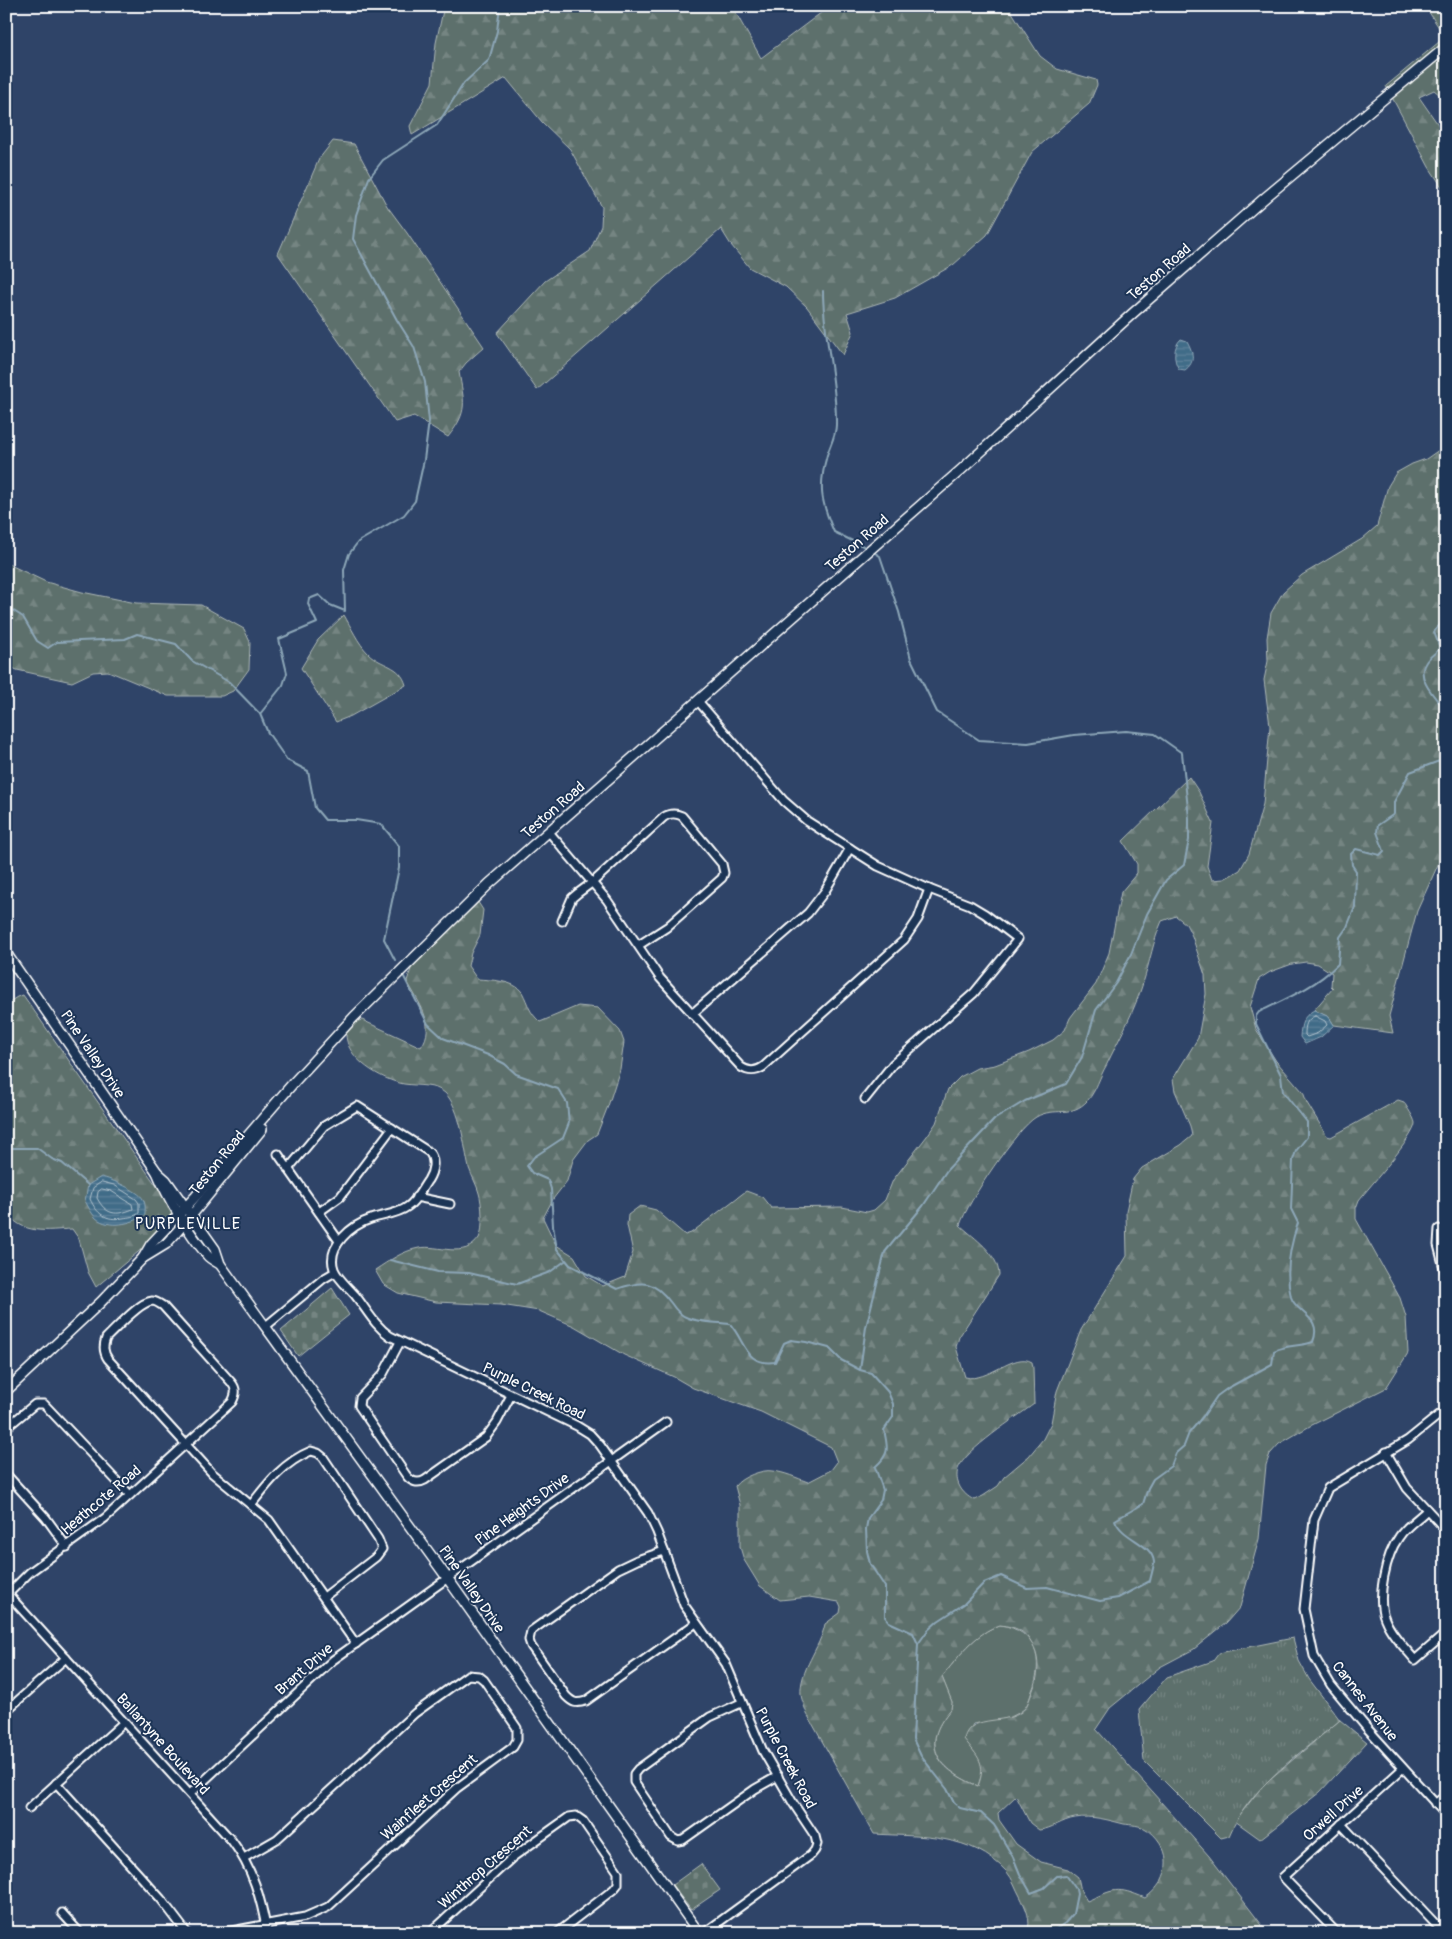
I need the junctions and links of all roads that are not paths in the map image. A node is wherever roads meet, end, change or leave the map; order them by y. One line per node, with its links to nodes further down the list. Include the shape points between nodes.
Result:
1 (1446, 47): 2 (street, Teston Road, via 1267,196)
2 (698, 701): 3 (street, Teston Road); 4 (street, via 791,808)
3 (550, 832): 5 (street); 11 (street, Teston Road, via 489,884 354,1017)
4 (850, 848): 6 (street, via 884,870); 10 (street, via 808,913)
5 (593, 882): 7 (street, via 572,898); 8 (street); 8 (street, via 664,817 672,814 682,816 722,864 722,878 667,927)
6 (929, 889): 10 (street, via 918,919 904,940 758,1070 741,1068); 12 (street, via 978,909 1018,939 974,993 892,1064)
7 (562, 921)
8 (639, 945): 10 (street, via 657,974)
9 (6, 953): 18 (street, Pine Valley Drive)
10 (692, 1014)
11 (302, 1075): 18 (street, Teston Road); 20 (street, Teston Road)
12 (865, 1099)
13 (392, 1128): 15 (street, via 361,1108 354,1107 324,1126); 16 (street, via 432,1156 432,1174); 19 (street, via 340,1197)
14 (278, 1154): 15 (street)
15 (288, 1169): 19 (street)
16 (416, 1197): 17 (street); 22 (street, via 406,1208 368,1220)
17 (450, 1204)
18 (183, 1210): 20 (street, Pine Valley Drive); 23 (street, Teston Road, via 151,1244)
19 (319, 1212): 22 (street)
20 (188, 1219): 23 (street, Teston Road, via 166,1244); 26 (street, Pine Valley Drive, via 216,1248 220,1264)
21 (1439, 1229): 25 (street, via 1438,1245)
22 (339, 1241): 24 (street, via 332,1260)
23 (143, 1258): 28 (street, Teston Road)
24 (335, 1272): 26 (street); 27 (street, Purple Creek Road, via 376,1325)
25 (1446, 1276)
26 (266, 1326): 43 (street, Pine Valley Drive)
27 (400, 1342): 29 (street, Purple Creek Road); 29 (street, via 383,1374 360,1398 358,1406 413,1481 425,1480 483,1439 494,1427)
28 (6, 1391)
29 (511, 1395): 35 (street, Purple Creek Road, via 586,1431)
30 (1446, 1416): 34 (street, Cannes Avenue, via 1440,1415 1408,1440)
31 (666, 1422): 35 (street, Pine Heights Drive)
32 (6, 1428): 37 (street, via 35,1404 44,1404)
33 (186, 1444): 33 (street, via 232,1402 236,1391 163,1306 151,1301 106,1338 104,1351); 37 (street, Heathcote Road); 38 (street, via 218,1478)
34 (1386, 1452): 39 (street, via 1408,1488); 53 (street, Cannes Avenue, via 1328,1488 1314,1520 1304,1609 1314,1656 1331,1685)
35 (612, 1461): 42 (street, Purple Creek Road, via 648,1513); 43 (street, Pine Heights Drive)
36 (6, 1474): 41 (street)
37 (130, 1495): 41 (street, Heathcote Road)
38 (251, 1505): 45 (street, via 273,1524); 45 (street, via 271,1480 293,1462 311,1451 323,1457 382,1546 381,1553)
39 (1427, 1510): 40 (street); 47 (street, via 1399,1537 1386,1562 1381,1602 1384,1618 1393,1634 1414,1660)
40 (1446, 1530)
41 (67, 1547): 44 (street, Heathcote Road, via 30,1572)
42 (664, 1551): 46 (street, Purple Creek Road, via 682,1599); 46 (street, via 630,1562 613,1572 532,1631 531,1646 566,1696 578,1703 586,1701)
43 (448, 1579): 48 (street, Brant Drive); 71 (street, Pine Valley Drive)
44 (7, 1594): 49 (street, Ballantyne Boulevard)
45 (324, 1597): 48 (street)
46 (696, 1623): 50 (street, Purple Creek Road, via 726,1664)
47 (1446, 1633)
48 (356, 1644): 56 (street, Brant Drive, via 322,1669)
49 (66, 1658): 51 (street); 52 (street, Ballantyne Boulevard)
50 (741, 1703): 54 (street, Purple Creek Road, via 761,1748); 54 (street, via 710,1717 638,1769 633,1778 636,1787 678,1841)
51 (6, 1711)
52 (124, 1722): 55 (street); 56 (street, Ballantyne Boulevard)
53 (1402, 1769): 58 (street, Cannes Avenue); 61 (street, Orwell Drive)
54 (778, 1776): 72 (street, Purple Creek Road, via 815,1836 815,1850)
55 (56, 1783): 59 (street); 66 (street, via 162,1898)
56 (190, 1794): 62 (street, Ballantyne Boulevard)
57 (1446, 1795): 58 (street)
58 (1435, 1804): 60 (street, Cannes Avenue)
59 (29, 1808)
60 (1446, 1815)
61 (1341, 1824): 73 (street, Orwell Drive, via 1283,1877); 74 (street)
62 (244, 1858): 64 (street, Ballantyne Boulevard, via 257,1885); 64 (street, Wainfleet Crescent, via 277,1839 415,1712 468,1675 484,1680 517,1728 513,1747 457,1788 328,1907 305,1917)
63 (62, 1912): 65 (street)
64 (266, 1924): 67 (street); 68 (street, Ballantyne Boulevard)
65 (80, 1933)
66 (187, 1933)
67 (221, 1933)
68 (267, 1933)
69 (430, 1933): 70 (street, Winthrop Crescent, via 519,1852 569,1817 576,1816 583,1821 615,1867 619,1878 614,1889)
70 (557, 1933)
71 (698, 1933)
72 (704, 1933)
73 (1337, 1933)
74 (1444, 1933)

